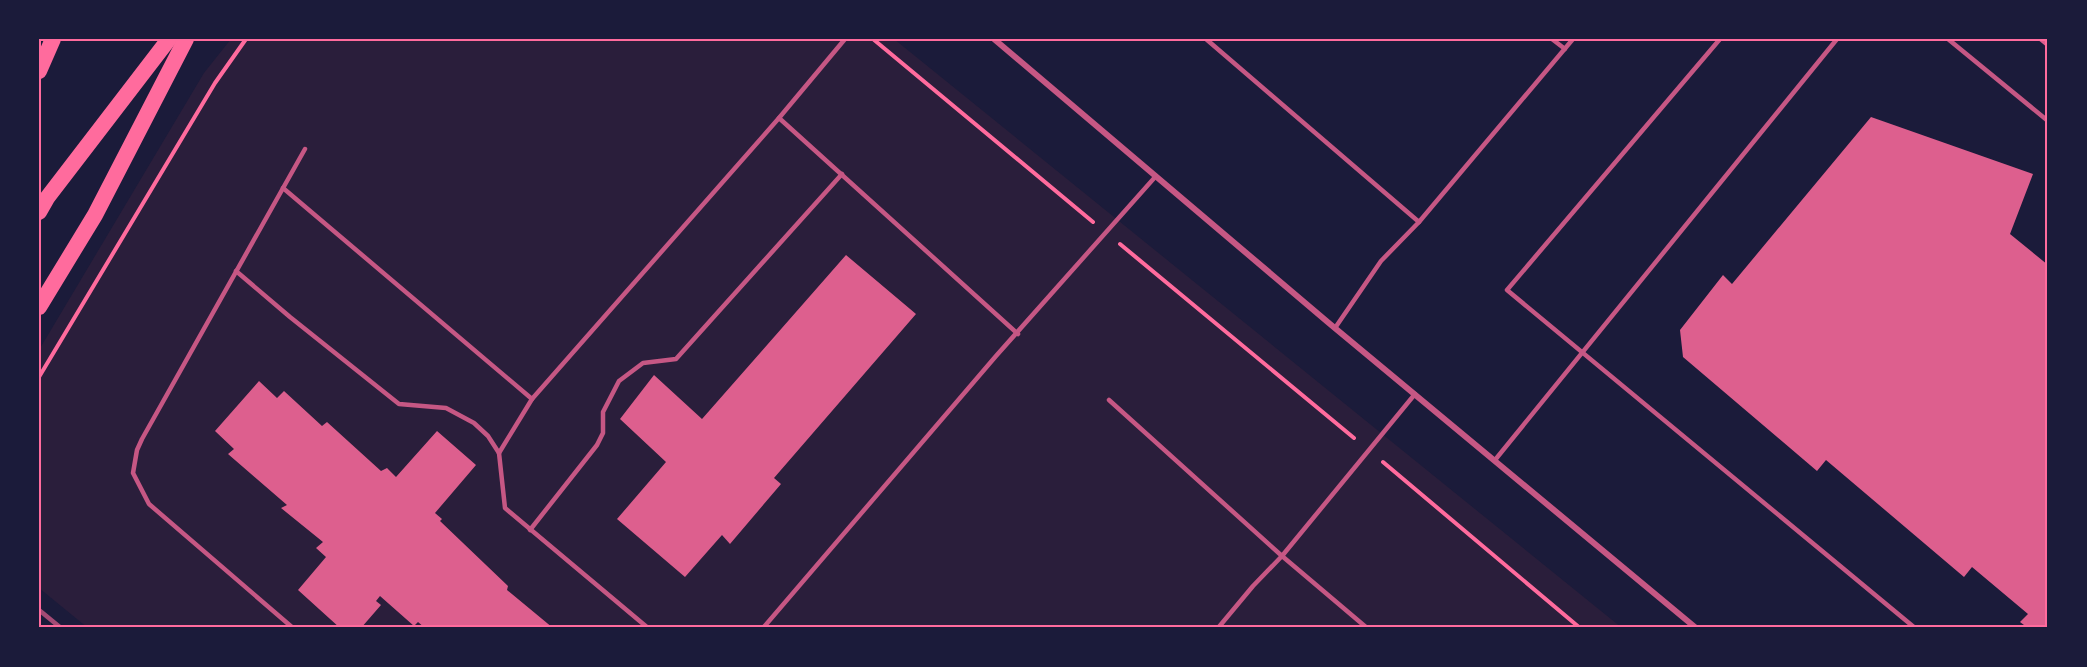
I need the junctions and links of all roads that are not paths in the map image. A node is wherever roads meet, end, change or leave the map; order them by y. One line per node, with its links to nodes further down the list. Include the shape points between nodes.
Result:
1 (53, 39): 13 (highway)
2 (169, 39): 20 (highway)
3 (186, 39): 23 (highway, via 96,215)
4 (844, 39): 14 (lane)
5 (994, 39): 18 (street)
6 (1206, 39): 21 (lane)
7 (1552, 39): 12 (lane)
8 (1573, 39): 12 (lane)
9 (1720, 39): 26 (lane, via 1507,290)
10 (1837, 39): 26 (lane)
11 (1948, 39): 15 (lane)
12 (1565, 49): 21 (lane)
13 (39, 70)
14 (779, 118): 17 (lane); 28 (lane)
15 (2048, 121)
16 (304, 149): 19 (lane)
17 (842, 174): 25 (lane); 32 (lane, via 676,359 643,363 619,381 603,412 603,433 597,446)
18 (1156, 176): 24 (street); 25 (lane)
19 (282, 188): 22 (lane); 28 (lane)
20 (39, 212)
21 (1419, 222): 24 (lane, via 1381,261)
22 (236, 271): 30 (lane, via 399,404 446,408 474,423); 34 (lane, via 136,450 133,473 149,504)
23 (39, 307)
24 (1335, 328): 27 (street)
25 (1018, 334): 36 (lane)
26 (1582, 353): 31 (lane); 40 (lane)
27 (1415, 394): 31 (street); 33 (lane)
28 (532, 399): 30 (lane)
29 (1109, 400): 33 (lane)
30 (499, 453): 32 (lane, via 505,508)
31 (1495, 460): 39 (street)
32 (530, 530): 35 (lane)
33 (1282, 556): 37 (lane); 38 (lane)
34 (293, 628)
35 (648, 628)
36 (764, 628)
37 (1218, 628)
38 (1368, 628)
39 (1696, 628)
40 (1915, 628)

